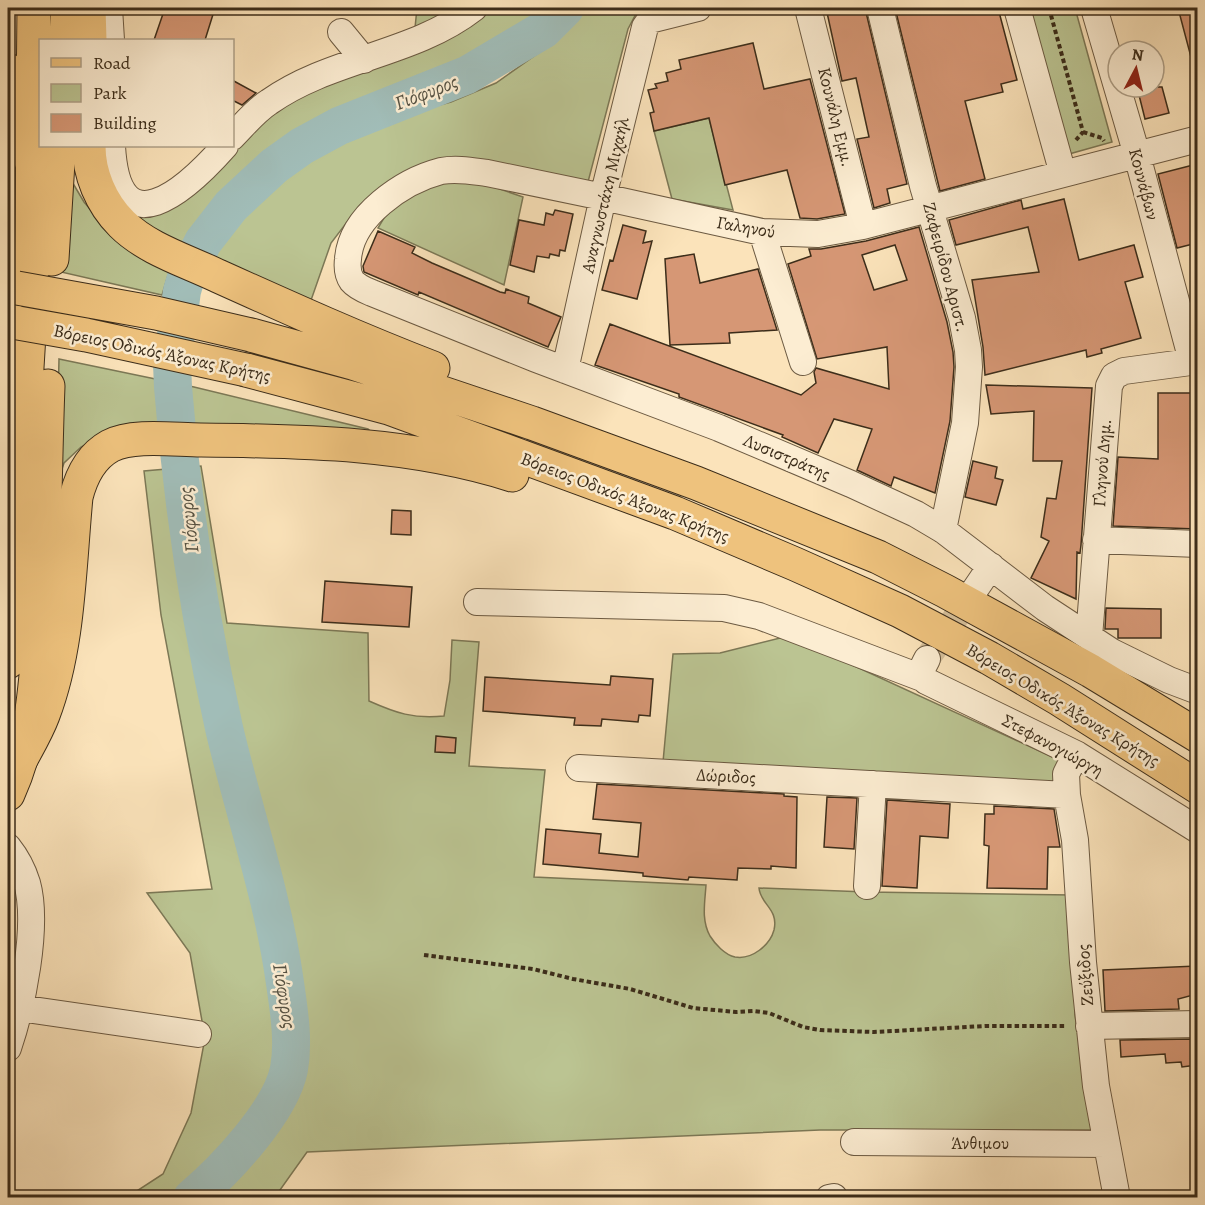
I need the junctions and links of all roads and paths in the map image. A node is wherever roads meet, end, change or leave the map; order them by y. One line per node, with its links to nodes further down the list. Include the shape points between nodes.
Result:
1 (34, 8): 21 (main road)
2 (109, 8): 12 (street)
3 (474, 8): 13 (street, via 426,37)
4 (698, 8): 10 (street)
5 (808, 8): 25 (street, Κουνάλη Εμμ.)
6 (880, 8): 24 (street, Ζαφειρίδου Αριστ.)
7 (1017, 8): 22 (street)
8 (1049, 8): 22 (path, via 1083,132 1076,138)
9 (1094, 8): 20 (street, Κουνάβων)
10 (671, 10): 23 (street, Αναγνωστάκη Μιχαήλ, via 647,22)
11 (341, 32): 13 (street)
12 (111, 39)
13 (364, 60): 15 (street, via 282,93)
14 (8, 70): 21 (main road, via 22,97)
15 (234, 135)
16 (1197, 139): 20 (street, Γαληνού)
17 (59, 147): 35 (main road)
18 (224, 147): 19 (street, via 174,193 145,204 132,201 123,193 116,175)
19 (97, 150): 40 (main road, via 95,181 105,202 130,231 159,248 383,348 733,480 807,515)
20 (1137, 155): 22 (street, Γαληνού); 30 (street, Κουνάβων)
21 (31, 161): 33 (main road, via 31,302)
22 (1070, 172): 24 (street, Γαληνού)
23 (603, 197): 26 (street, Γαληνού); 27 (street, Γαληνού, via 469,170 440,172 400,190 367,217 351,245); 32 (street, Αναγνωστάκη Μιχαήλ)
24 (930, 209): 25 (street, Γαληνού); 37 (street, Ζαφειρίδου Αριστ., via 962,318 969,367 965,423)
25 (863, 226): 26 (street, Γαληνού, via 818,234)
26 (762, 232): 31 (street)
27 (349, 276): 32 (street, Λυσιστράτης, via 357,286 372,293)
28 (12, 287): 40 (main road, Βόρειος Οδικός Άξονας Κρήτης, bridge, via 251,335 353,363 653,466)
29 (13, 322): 36 (main road, Βόρειος Οδικός Άξονας Κρήτης, bridge, via 246,370 389,408)
30 (1195, 361): 38 (street, Γληνού Δημ., via 1133,369 1118,373 1111,380)
31 (804, 362)
32 (565, 370): 37 (street, Λυσιστράτης, via 829,474)
33 (26, 393): 34 (main road); 39 (main road)
34 (8, 452)
35 (44, 496): 39 (main road, via 32,519); 50 (main road, via 34,700)
36 (675, 513): 50 (main road, via 424,453 327,442 123,441 99,454 79,483 56,669 42,716); 53 (main road, Βόρειος Οδικός Άξονας Κρήτης, via 900,611 1059,699)
37 (944, 530): 42 (street, Λυσιστράτης)
38 (1096, 540): 41 (street); 45 (street, Γληνού Δημ.)
39 (12, 542): 46 (main road)
40 (841, 542): 48 (main road, Βόρειος Οδικός Άξονας Κρήτης, via 945,591 1091,671)
41 (1197, 544)
42 (991, 566): 43 (street); 45 (street, Λυσιστράτης)
43 (974, 591)
44 (477, 602): 49 (street, Στεφανογιώργη, via 724,608 759,616 925,668 926,681)
45 (1089, 637): 47 (street, Λυσιστράτης, via 1141,667)
46 (8, 662)
47 (1197, 691)
48 (1197, 736)
49 (1076, 754): 55 (street, Ζεύξιδος, via 1066,774); 56 (street, Στεφανογιώργη)
50 (21, 761): 54 (main road)
51 (579, 768): 52 (street, Δώριδος)
52 (873, 784): 55 (street, Δώριδος); 58 (street)
53 (1197, 787)
54 (8, 794)
55 (1067, 795): 62 (street, Ζεύξιδος, via 1075,840)
56 (1197, 830)
57 (8, 847): 60 (street, via 23,873 30,905 29,939)
58 (867, 886)
59 (424, 956): 62 (path, via 533,969 630,989 693,1008 768,1013 820,1030)
60 (14, 1006): 63 (street); 64 (street)
61 (1197, 1024): 62 (street)
62 (1089, 1026): 66 (street, Ζεύξιδος)
63 (198, 1034)
64 (8, 1048)
65 (854, 1142): 66 (street, Άνθιμου)
66 (1106, 1144): 69 (street, Ζεύξιδος)
67 (829, 1197): 68 (street)
68 (834, 1197)
69 (1117, 1197)

